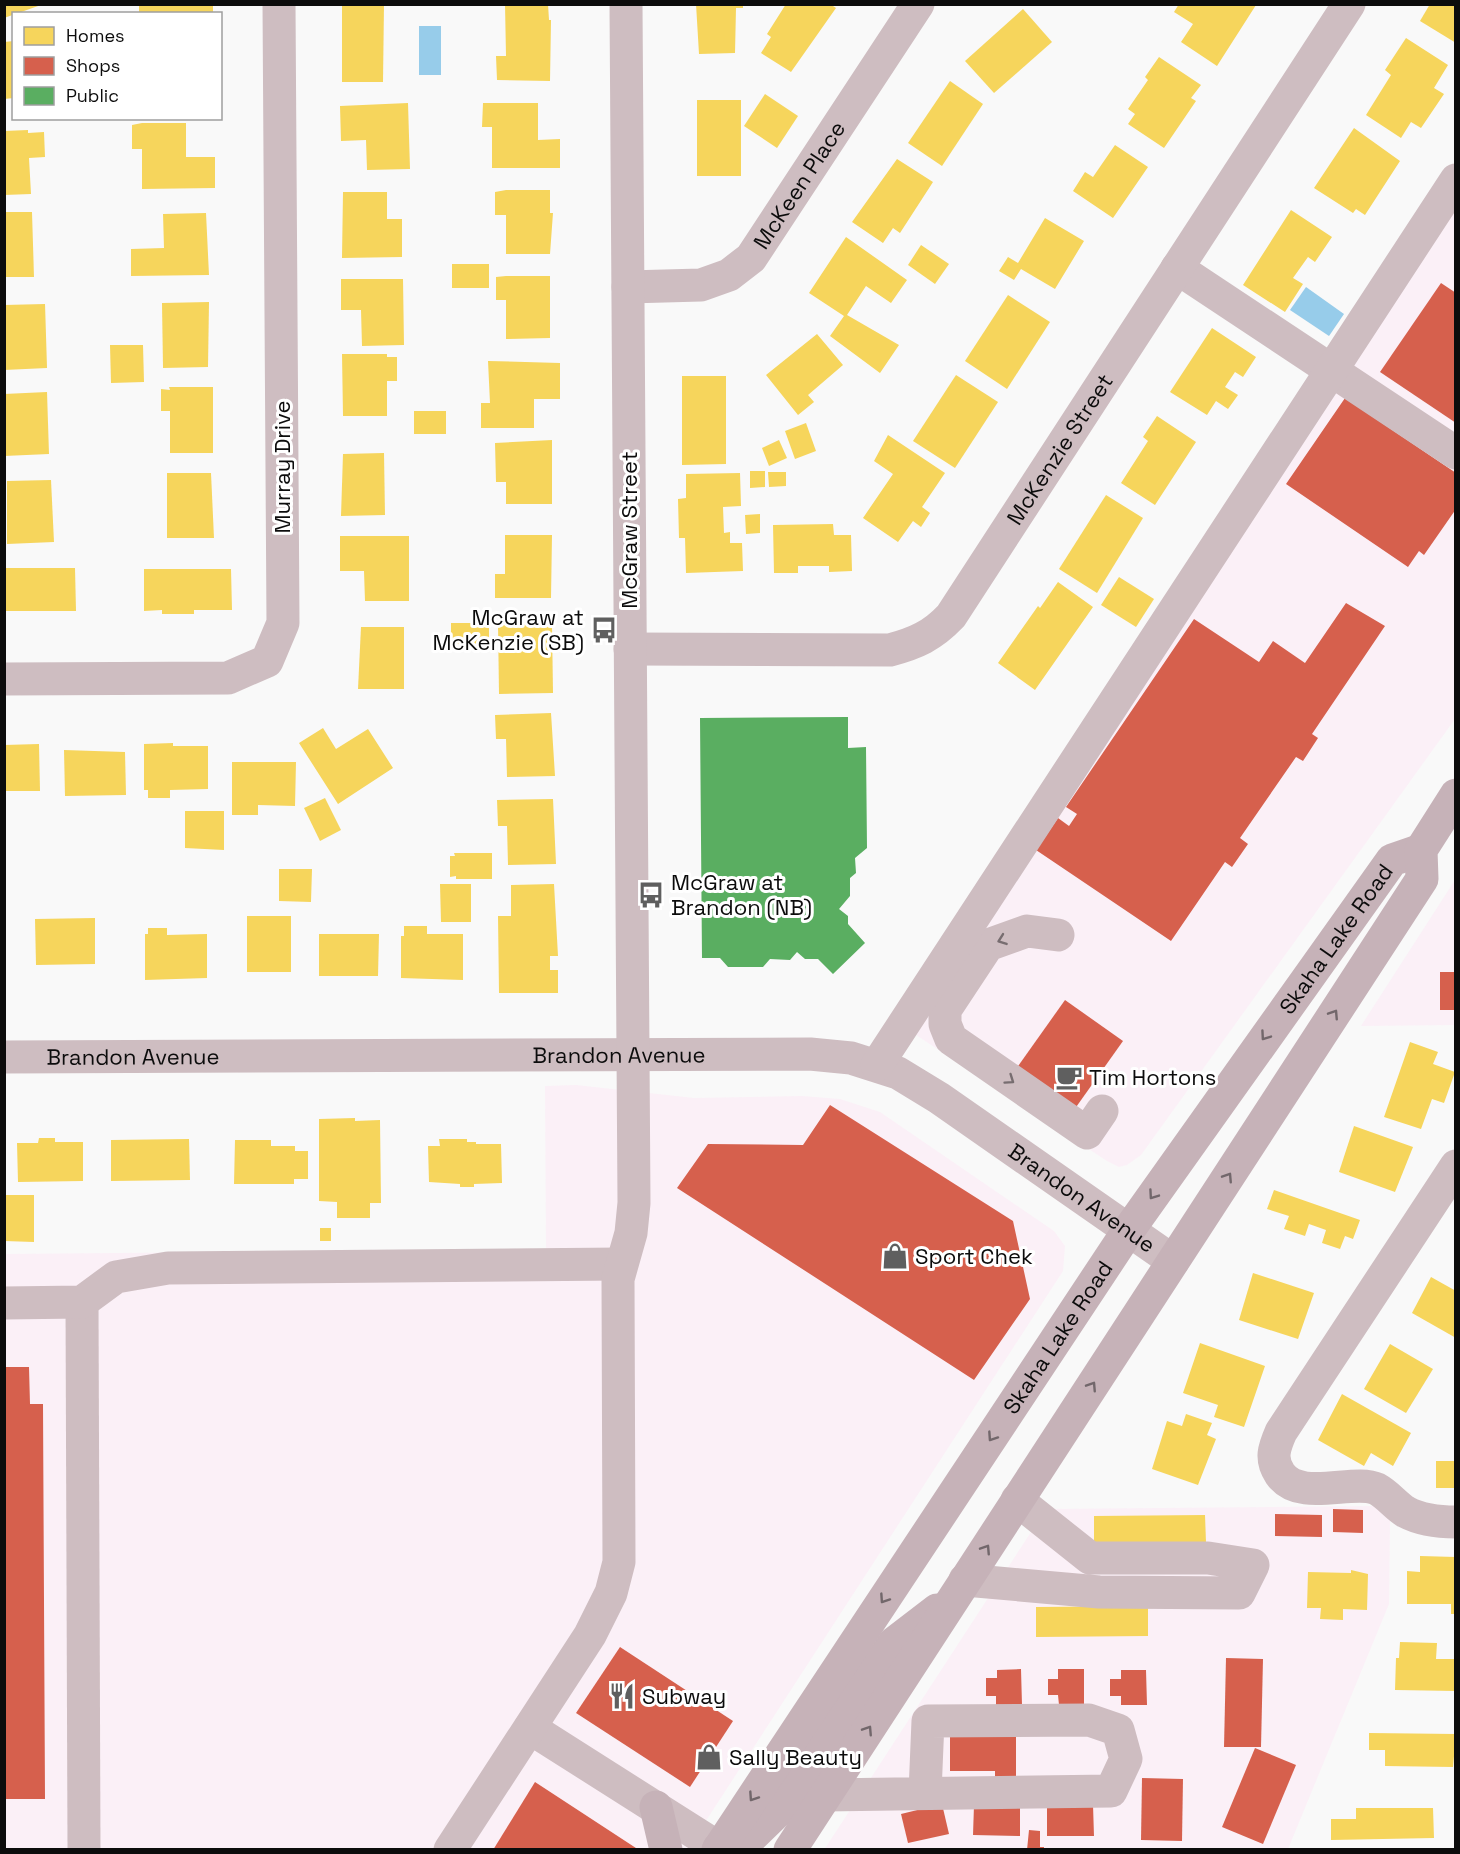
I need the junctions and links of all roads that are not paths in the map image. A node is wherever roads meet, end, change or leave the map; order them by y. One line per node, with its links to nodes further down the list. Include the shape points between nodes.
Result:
1 (279, 4): 11 (street, Murray Drive, via 283,623 267,661 228,678)
2 (626, 4): 7 (street, McGraw Street)
3 (918, 4): 7 (street, McKeen Place, via 751,258 729,275 700,285)
4 (1349, 4): 6 (street, McKenzie Street)
5 (1455, 180): 8 (street)
6 (1177, 268): 8 (street); 10 (street, McKenzie Street, via 951,616 936,632 917,643 890,650)
7 (628, 287): 10 (street, McGraw Street)
8 (1331, 370): 9 (street); 17 (street)
9 (1455, 453)
10 (630, 649): 15 (street, McGraw Street)
11 (4, 680)
12 (1455, 795): 13 (main road)
13 (1421, 850): 20 (main road, Skaha Lake Road, one-way to 20, via 1392,860); 21 (main road, Skaha Lake Road, one-way to 13, via 1422,879)
14 (1058, 935): 18 (street, one-way to 18, via 1027,931 988,945 945,1010 945,1024 951,1039 1087,1133)
15 (634, 1056): 16 (street, Brandon Avenue); 17 (street, Brandon Avenue, via 810,1054); 22 (street, McGraw Street, via 634,1203)
16 (4, 1057)
17 (877, 1065): 20 (street, Brandon Avenue, via 939,1098)
18 (1102, 1111)
19 (1455, 1166): 26 (street, via 1281,1432 1273,1451 1274,1466 1284,1479 1301,1488 1375,1488 1406,1512 1425,1519)
20 (1128, 1231): 21 (street, Brandon Avenue); 32 (main road, Skaha Lake Road, one-way to 32)
21 (1173, 1261): 25 (main road, Skaha Lake Road, one-way to 21)
22 (621, 1264): 23 (street, via 168,1269 116,1277); 28 (street, McGraw Street, via 619,1562 611,1593 590,1635)
23 (82, 1302): 24 (street); 33 (street)
24 (4, 1303)
25 (1017, 1500): 27 (main road, Skaha Lake Road, one-way to 25); 27 (street, via 1090,1558 1208,1558 1253,1565 1239,1593)
26 (1455, 1522)
27 (960, 1589): 30 (main road, Skaha Lake Road, one-way to 27); 32 (main road, via 894,1643 783,1806 750,1838)
28 (530, 1728): 31 (street); 34 (street, McGraw Street)
29 (926, 1793): 29 (street, via 1111,1791 1125,1760 1118,1730 1089,1720 928,1721); 30 (street)
30 (825, 1795): 36 (main road, Skaha Lake Road)
31 (656, 1807): 32 (street); 35 (main road)
32 (718, 1849)
33 (84, 1850)
34 (450, 1850)
35 (666, 1850)
36 (790, 1850)

